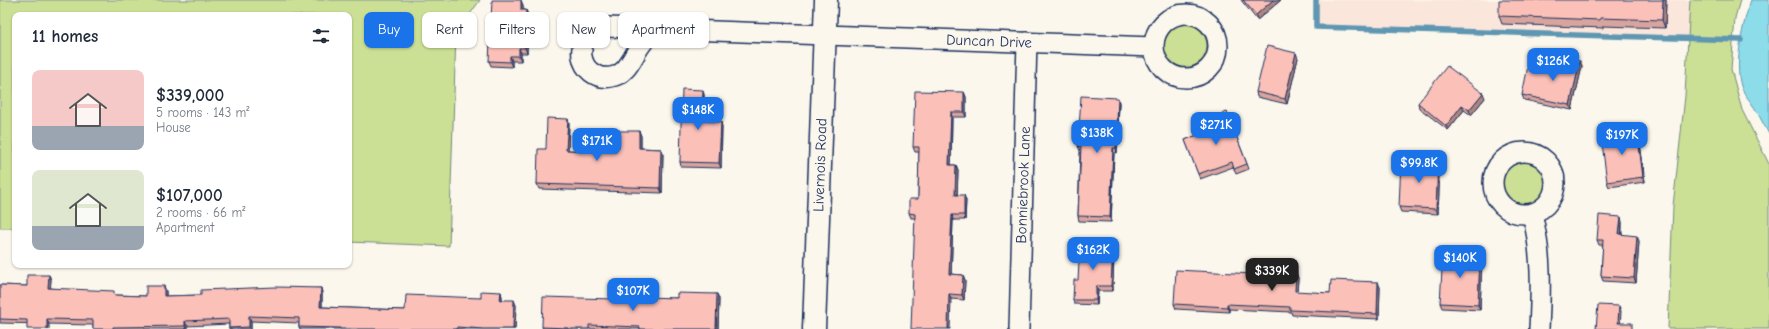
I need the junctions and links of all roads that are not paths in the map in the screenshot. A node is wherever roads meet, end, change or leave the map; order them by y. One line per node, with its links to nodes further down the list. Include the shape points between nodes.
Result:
1 (826, 0): 3 (main road, Livernois Road)
2 (709, 30): 3 (street, Duncan Drive)
3 (825, 34): 4 (street, Duncan Drive); 7 (main road, Livernois Road)
4 (1028, 42): 5 (street, Duncan Drive); 8 (street, Bonniebrook Lane)
5 (1153, 46)
6 (1532, 214): 9 (street, via 1540,260)
7 (814, 329)
8 (1019, 329)
9 (1540, 329)

